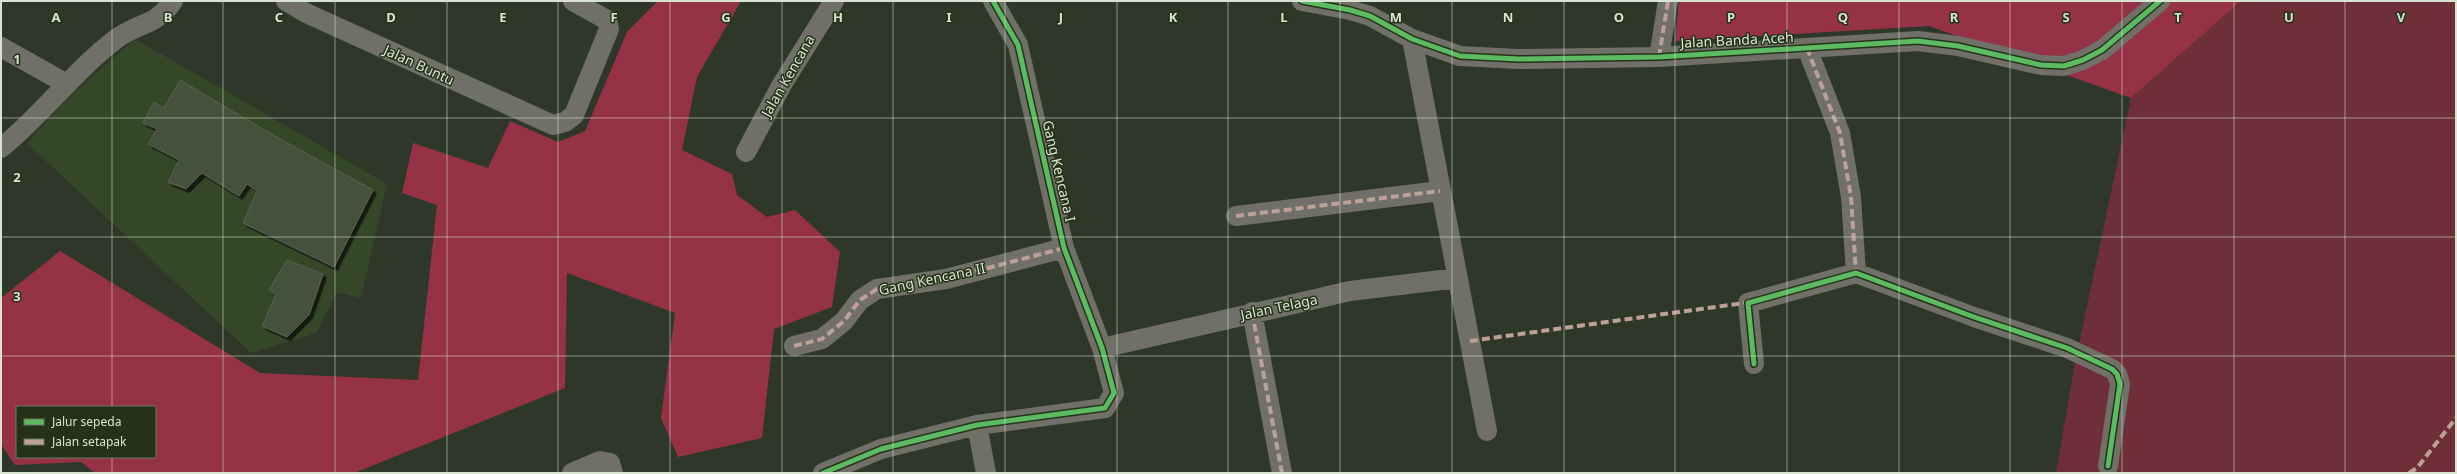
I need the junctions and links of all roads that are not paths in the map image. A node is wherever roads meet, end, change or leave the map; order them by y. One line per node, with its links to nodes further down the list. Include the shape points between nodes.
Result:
1 (173, 1): 13 (street, via 164,14 117,39)
2 (286, 1): 3 (street, Jalan Buntu, via 433,72 553,125 565,122 574,115 609,29 607,20)
3 (573, 1)
4 (834, 1): 15 (street, Jalan Kencana, via 781,86)
5 (993, 1): 18 (street, Gang Kencana I, via 1018,45)
6 (1302, 1): 9 (street, Jalan Banda Aceh, via 1370,16)
7 (1668, 1): 12 (street)
8 (2160, 1): 11 (street, Jalan Banda Aceh, via 2102,50 2064,66 2042,65 1958,46 1918,40)
9 (1412, 39): 12 (street, Jalan Banda Aceh, via 1460,56 1518,59); 16 (street)
10 (1, 47): 13 (street)
11 (1807, 48): 12 (street, Jalan Banda Aceh); 19 (street, via 1840,133 1851,197)
12 (1659, 57)
13 (65, 83): 14 (street, via 16,136)
14 (1, 148)
15 (746, 152)
16 (1440, 190): 17 (street); 20 (street)
17 (1236, 216)
18 (1064, 248): 22 (street, Gang Kencana II, via 946,279 877,289 860,300 844,320 822,339); 23 (street, Gang Kencana I)
19 (1856, 273): 24 (street, via 1748,303); 27 (street, via 1974,318 2067,348 2112,368 2120,384)
20 (1458, 278): 21 (street, Jalan Telaga, via 1350,291); 26 (street)
21 (1252, 312): 23 (street, Jalan Telaga); 32 (street)
22 (794, 346)
23 (1102, 348): 25 (street, Gang Kencana I, via 1114,393 1105,408)
24 (1754, 364)
25 (977, 425): 30 (street, via 881,449); 31 (street)
26 (1486, 431)
27 (2108, 466)
28 (572, 473): 29 (street, via 600,461 610,463)
29 (613, 473)
30 (823, 473)
31 (986, 473)
32 (1282, 473)

